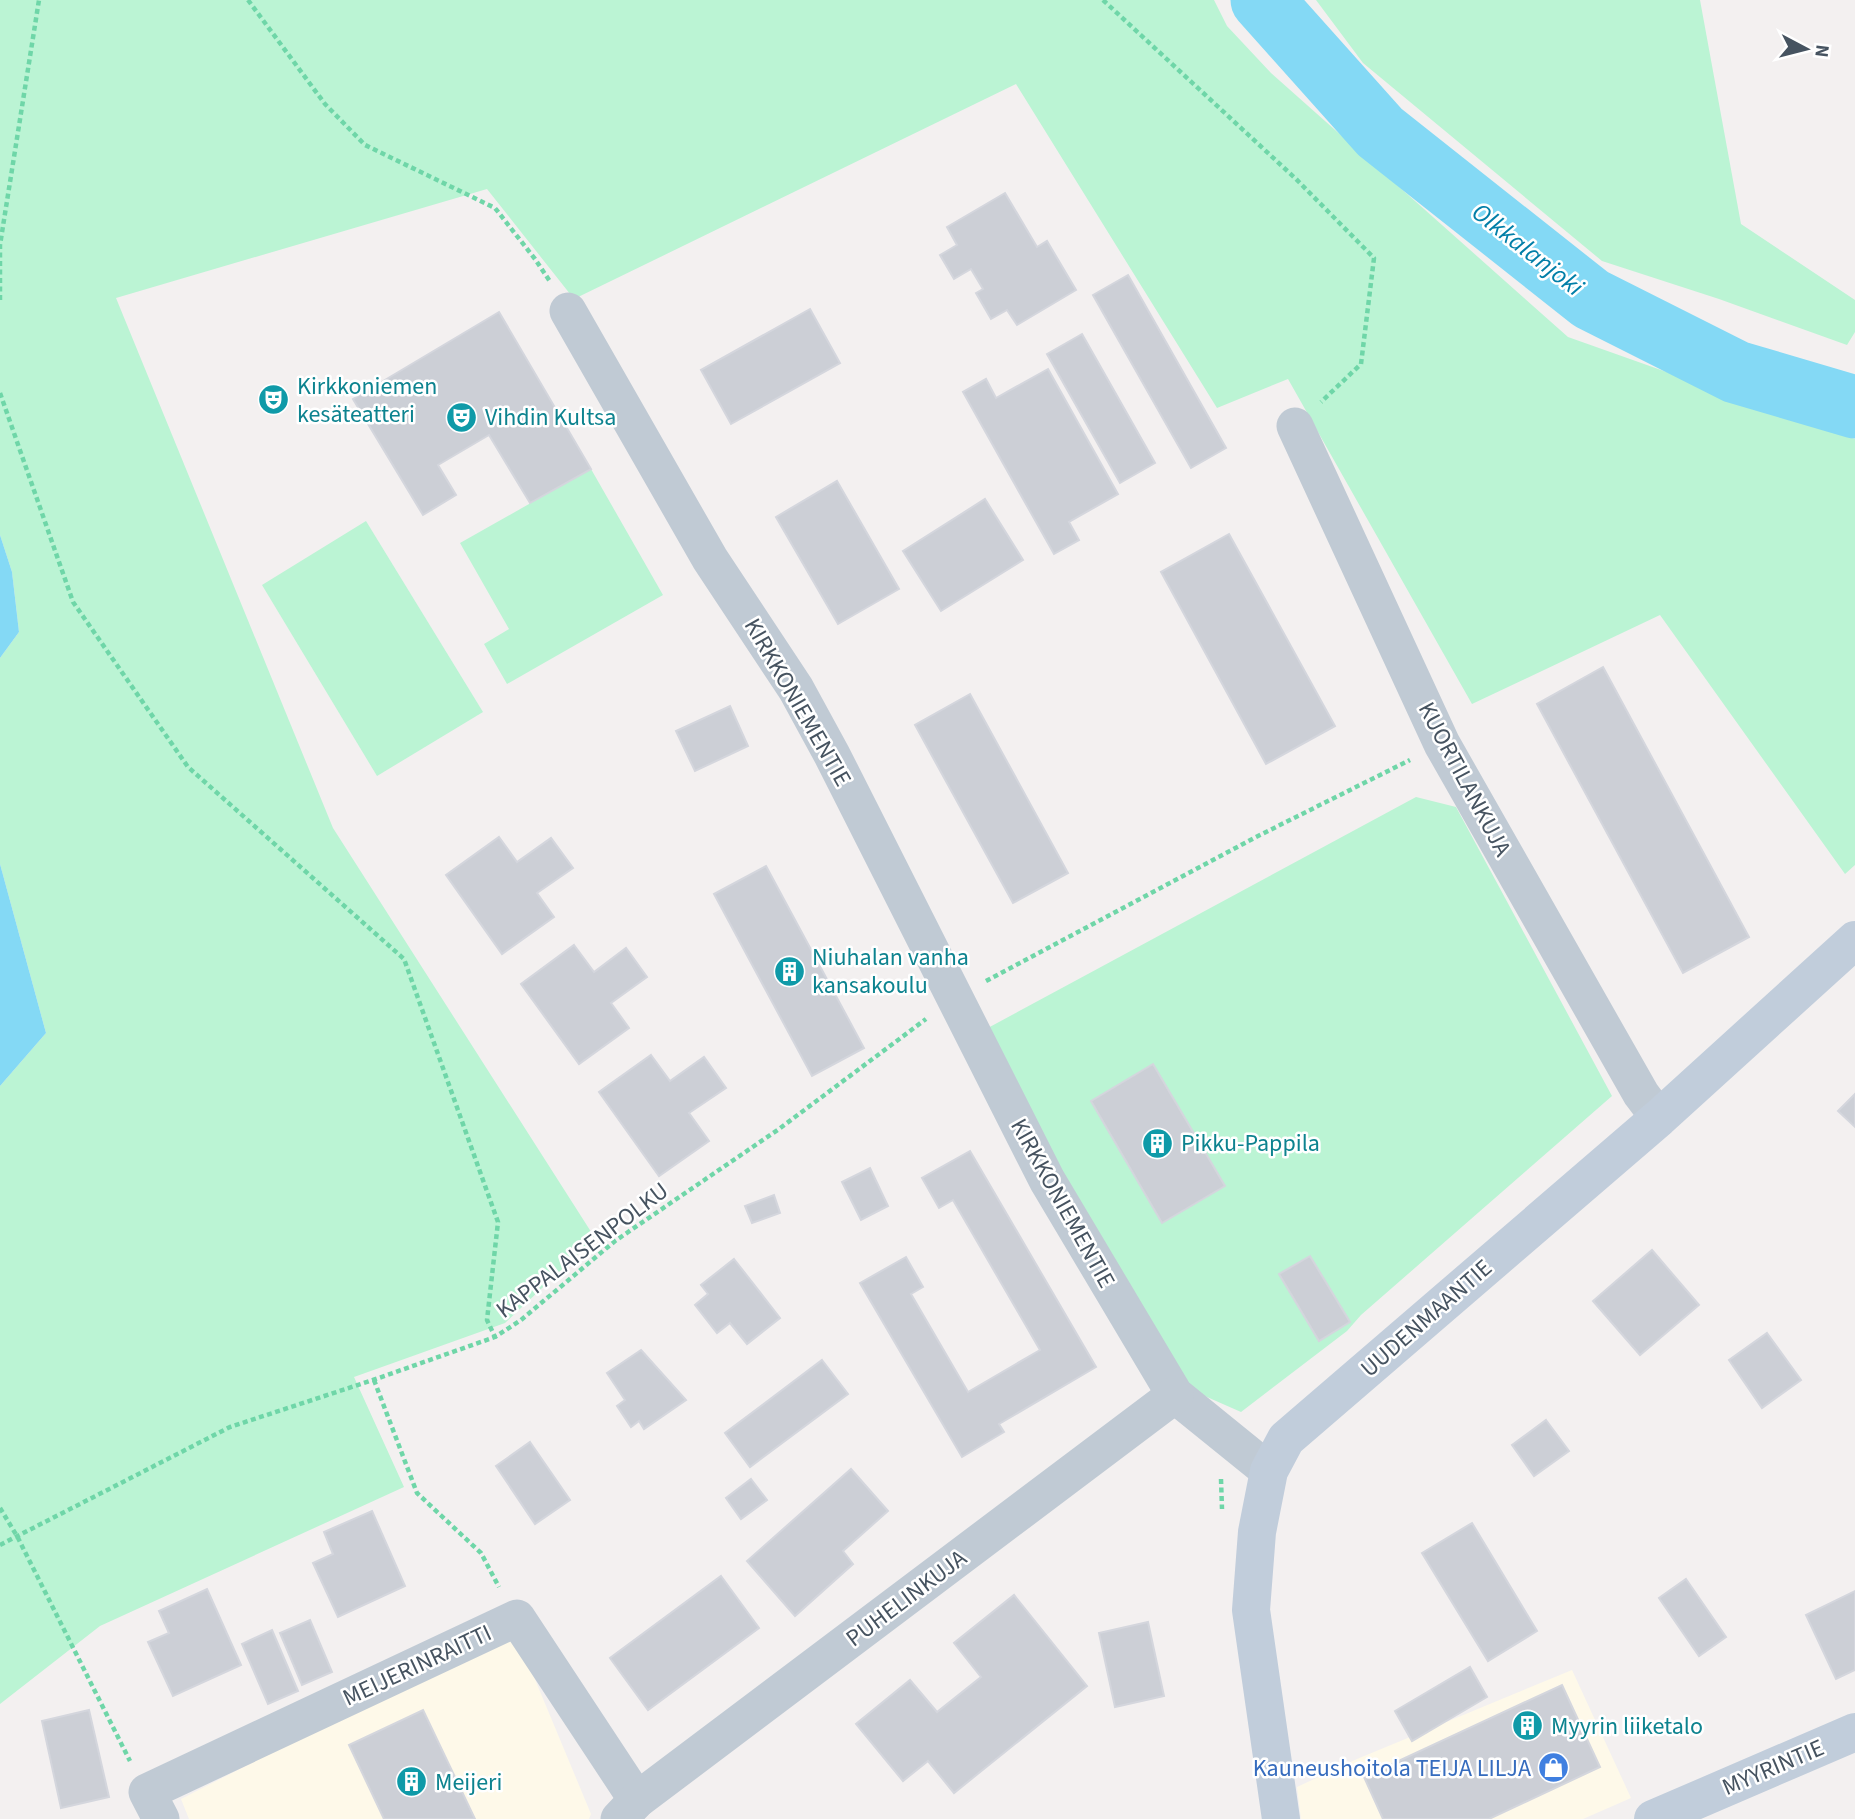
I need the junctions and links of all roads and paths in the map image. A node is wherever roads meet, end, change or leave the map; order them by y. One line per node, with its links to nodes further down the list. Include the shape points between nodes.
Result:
1 (39, 0): 4 (path, via 0,245)
2 (248, 0): 5 (path, via 325,104 365,145 495,208)
3 (1103, 0): 7 (path, via 1374,258 1361,364)
4 (0, 300)
5 (568, 311): 10 (street, KIRKKONIEMENTIE, via 710,559 796,689)
6 (0, 393): 12 (path, via 73,602 188,767 404,960 498,1222 487,1320)
7 (1295, 426): 8 (street, KUORTILANKUJA)
8 (1443, 744): 10 (path, KAPPALAISENPOLKU, via 1256,837); 11 (street, KUORTILANKUJA)
9 (1855, 940): 11 (street, UUDENMAANTIE)
10 (955, 997): 12 (path, KAPPALAISENPOLKU, via 779,1129 615,1241 521,1320); 14 (street, KIRKKONIEMENTIE, via 1047,1180)
11 (1658, 1118): 15 (street, UUDENMAANTIE, via 1286,1439)
12 (495, 1336): 13 (path, KAPPALAISENPOLKU)
13 (373, 1380): 17 (path, KAPPALAISENPOLKU, via 230,1427); 19 (path, via 417,1493 481,1553)
14 (1175, 1395): 15 (street, KIRKKONIEMENTIE); 22 (street, PUHELINKUJA)
15 (1269, 1471): 23 (street, UUDENMAANTIE, via 1257,1532 1251,1610)
16 (0, 1508): 17 (path)
17 (17, 1536): 18 (path, KAPPALAISENPOLKU); 21 (path)
18 (0, 1545)
19 (517, 1618): 21 (street, MEIJERINRAITTI); 22 (street, MEIJERINRAITTI)
20 (1855, 1732): 24 (street, MYYRINTIE)
21 (154, 1805)
22 (628, 1810)
23 (1281, 1819)
24 (1653, 1819)

